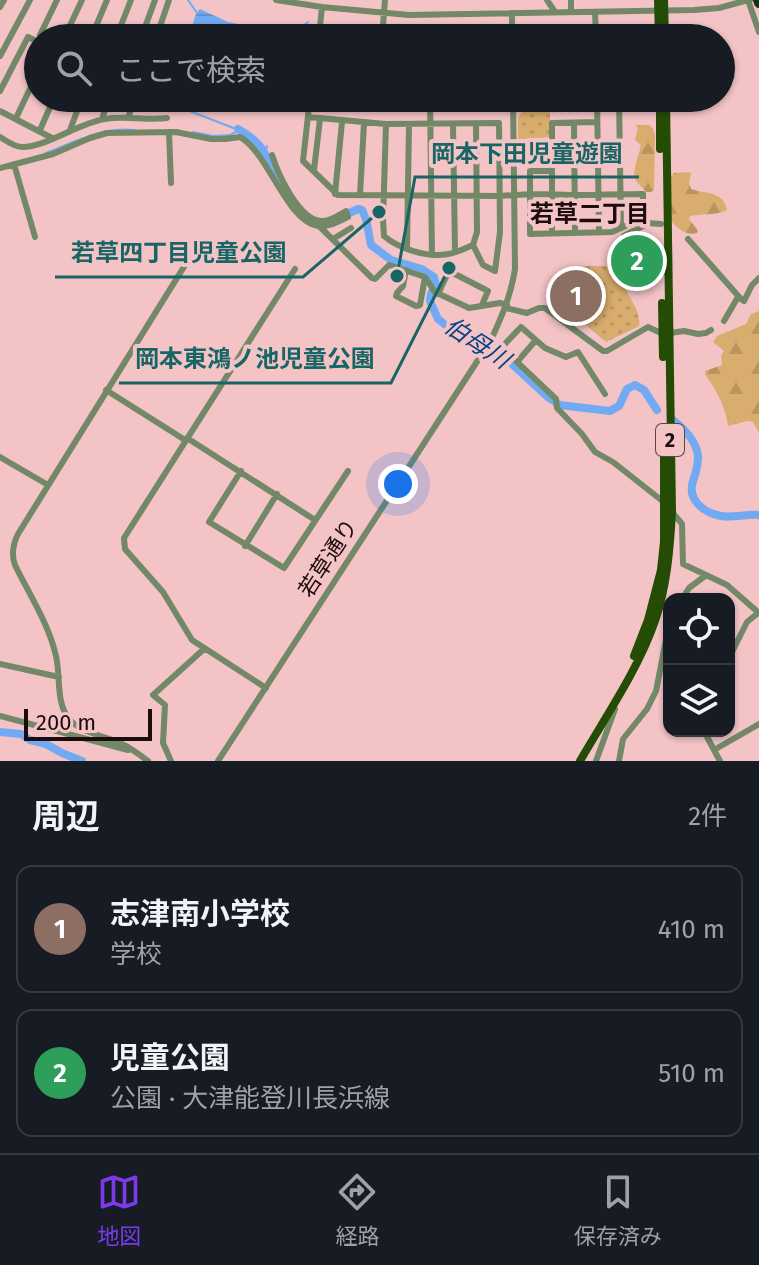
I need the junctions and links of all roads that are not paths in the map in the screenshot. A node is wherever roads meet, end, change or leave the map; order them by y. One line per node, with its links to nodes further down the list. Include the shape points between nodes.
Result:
1 (4, 0): 16 (street)
2 (30, 0): 38 (street)
3 (57, 0): 24 (street)
4 (82, 0): 25 (street)
5 (107, 0): 26 (street)
6 (131, 0): 27 (street)
7 (155, 0): 15 (street); 28 (street)
8 (276, 0): 17 (street)
9 (385, 0): 23 (street)
10 (547, 0): 19 (street)
11 (571, 0): 20 (street)
12 (658, 0): 18 (main road)
13 (664, 0): 18 (main road)
14 (748, 0): 18 (street, via 719,8); 36 (street)
15 (168, 2): 29 (street)
16 (0, 7)
17 (322, 7): 23 (street); 30 (street)
18 (661, 11): 21 (street); 34 (main road); 35 (main road)
19 (555, 12): 20 (street); 22 (street)
20 (571, 12): 21 (street)
21 (595, 12): 33 (street)
22 (512, 13): 23 (street); 32 (street)
23 (384, 14): 31 (street)
24 (45, 24)
25 (71, 24)
26 (97, 24)
27 (122, 24)
28 (146, 24)
29 (161, 24)
30 (320, 24)
31 (383, 24)
32 (512, 24)
33 (596, 24)
34 (660, 24)
35 (663, 24)
36 (759, 32)
37 (24, 45): 39 (street)
38 (0, 56)
39 (0, 91)
40 (24, 101): 54 (street)
41 (0, 111): 54 (street)
42 (48, 112): 68 (street)
43 (77, 112): 69 (street)
44 (104, 112): 57 (street)
45 (130, 112): 55 (street)
46 (309, 112): 53 (street)
47 (430, 112): 65 (street)
48 (513, 112): 84 (street, 若草通り)
49 (597, 112): 60 (street)
50 (620, 112): 82 (street)
51 (663, 112): 93 (main road, 2)
52 (663, 112): 110 (main road, 2)
53 (308, 117): 58 (street); 76 (street, via 303,161)
54 (16, 118): 68 (street)
55 (128, 118): 56 (street); 57 (street)
56 (167, 118)
57 (102, 119): 69 (street)
58 (320, 119): 59 (street); 76 (street)
59 (342, 122): 61 (street); 79 (street)
60 (596, 122): 62 (street); 81 (street)
61 (364, 123): 63 (street); 83 (street)
62 (574, 123): 77 (street, via 552,123); 86 (street)
63 (386, 124): 64 (street); 91 (street)
64 (409, 124): 65 (street); 92 (street)
65 (430, 124): 66 (street); 87 (street)
66 (453, 124): 67 (street); 88 (street)
67 (476, 124): 89 (street); 90 (street, via 499,123)
68 (40, 130): 72 (street)
69 (70, 130): 72 (street)
70 (169, 132): 74 (street, via 107,133); 78 (street); 94 (street, via 247,140 306,222)
71 (0, 137): 72 (street, via 20,148)
72 (52, 138)
73 (272, 155): 94 (street, via 279,178 309,216 321,221 346,211 348,217)
74 (14, 164): 75 (street); 100 (street)
75 (0, 168)
76 (314, 170): 79 (street)
77 (551, 171): 80 (street); 85 (street, via 530,171)
78 (171, 183)
79 (335, 194): 83 (street)
80 (552, 194): 85 (street); 86 (street); 97 (street)
81 (597, 194): 82 (street); 86 (street); 99 (street)
82 (620, 194): 96 (street); 96 (street, via 643,194 643,218)
83 (360, 195): 91 (street)
84 (514, 195): 85 (street); 90 (street); 116 (street, 若草通り, via 515,269)
85 (530, 195): 97 (street, via 530,234)
86 (574, 195): 98 (street)
87 (431, 196): 88 (street); 92 (street); 107 (street)
88 (455, 196): 89 (street); 106 (street)
89 (477, 196): 90 (street); 104 (street)
90 (501, 196): 104 (street, via 495,271 483,265)
91 (384, 197): 92 (street); 105 (street, via 384,236)
92 (408, 197): 105 (street)
93 (661, 224): 110 (main road, 2); 110 (street, via 648,223 624,236 635,270)
94 (319, 226): 101 (street)
95 (351, 228): 101 (street)
96 (621, 228): 99 (street)
97 (552, 233): 98 (street)
98 (575, 233): 99 (street)
99 (599, 233)
100 (35, 237)
101 (333, 239): 109 (street, via 372,278 389,265)
102 (688, 239): 114 (street)
103 (200, 241): 124 (street)
104 (473, 245): 106 (street)
105 (407, 248): 107 (street)
106 (455, 251): 107 (street)
107 (432, 255)
108 (295, 269): 126 (street)
109 (406, 270): 111 (street); 111 (street, via 396,296 416,306)
110 (665, 272): 119 (main road, 2)
111 (425, 277): 113 (street)
112 (759, 278): 114 (street, via 744,301)
113 (435, 292): 115 (street, via 469,308); 115 (street, via 453,273 488,291)
114 (738, 297): 117 (street)
115 (482, 305): 116 (street)
116 (506, 306): 119 (street, via 527,313 545,308 603,351 648,327); 121 (street, 若草通り)
117 (724, 321)
118 (711, 330): 119 (street)
119 (666, 333): 132 (main road, 2); 133 (main road, 2)
120 (536, 340): 122 (street, via 520,327); 123 (street); 125 (street, via 566,357 578,352)
121 (488, 344): 122 (street); 146 (street, 若草通り)
122 (501, 348): 123 (street)
123 (517, 362): 132 (street, via 595,452)
124 (106, 390): 126 (street); 130 (street)
125 (606, 393)
126 (186, 439): 128 (street); 142 (street, via 123,544 163,592 192,640)
127 (0, 457): 130 (street)
128 (241, 471): 131 (street); 135 (street, via 209,522)
129 (348, 471): 134 (street)
130 (48, 485): 145 (street, via 15,540 13,559 50,636)
131 (277, 494): 134 (street); 135 (street)
132 (664, 502): 133 (street); 156 (main road, 2, via 661,570 648,620)
133 (672, 512): 136 (street, via 682,524 683,564); 139 (main road, 2, via 668,565)
134 (315, 520): 135 (street, via 284,568)
135 (245, 546)
136 (705, 576): 137 (street); 138 (street, via 727,585)
137 (686, 593)
138 (759, 613): 141 (street, via 747,622)
139 (655, 622): 140 (street); 147 (main road, 2)
140 (663, 624)
141 (735, 646)
142 (204, 649): 146 (street); 154 (street, via 153,695 165,705 163,743)
143 (663, 655): 159 (street, via 656,691 623,739)
144 (0, 664): 145 (street)
145 (59, 677): 152 (street, via 63,709 73,724)
146 (266, 688): 155 (street, 若草通り)
147 (614, 701): 157 (main road, 2); 158 (street)
148 (0, 716): 152 (street)
149 (759, 724): 151 (street)
150 (707, 737): 151 (street)
151 (714, 750): 160 (street)
152 (135, 752): 153 (street)
153 (148, 761)
154 (171, 761)
155 (218, 761)
156 (573, 761)
157 (580, 761)
158 (596, 761)
159 (619, 761)
160 (720, 761)

